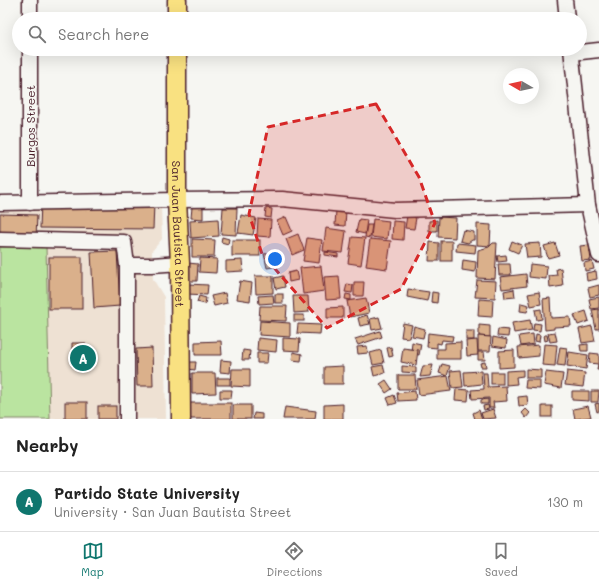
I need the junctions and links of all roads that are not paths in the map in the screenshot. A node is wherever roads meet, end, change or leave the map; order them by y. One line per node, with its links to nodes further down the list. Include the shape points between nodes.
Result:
1 (30, 0): 4 (street)
2 (177, 0): 5 (main road)
3 (565, 0): 6 (street)
4 (30, 12)
5 (177, 12)
6 (566, 12)
7 (587, 50): 8 (street)
8 (599, 50)
9 (30, 56): 14 (street, Burgos Street)
10 (177, 56): 12 (main road, San Juan Bautista Street)
11 (572, 56): 15 (street)
12 (177, 200): 14 (street); 15 (street, via 282,199 394,210); 18 (main road, San Juan Bautista Street)
13 (0, 203): 14 (street)
14 (30, 203)
15 (588, 205): 17 (street)
16 (0, 239): 19 (street, via 124,242)
17 (599, 255)
18 (180, 263): 19 (street); 21 (main road, San Juan Bautista Street)
19 (127, 265): 20 (street)
20 (127, 419)
21 (181, 419)

